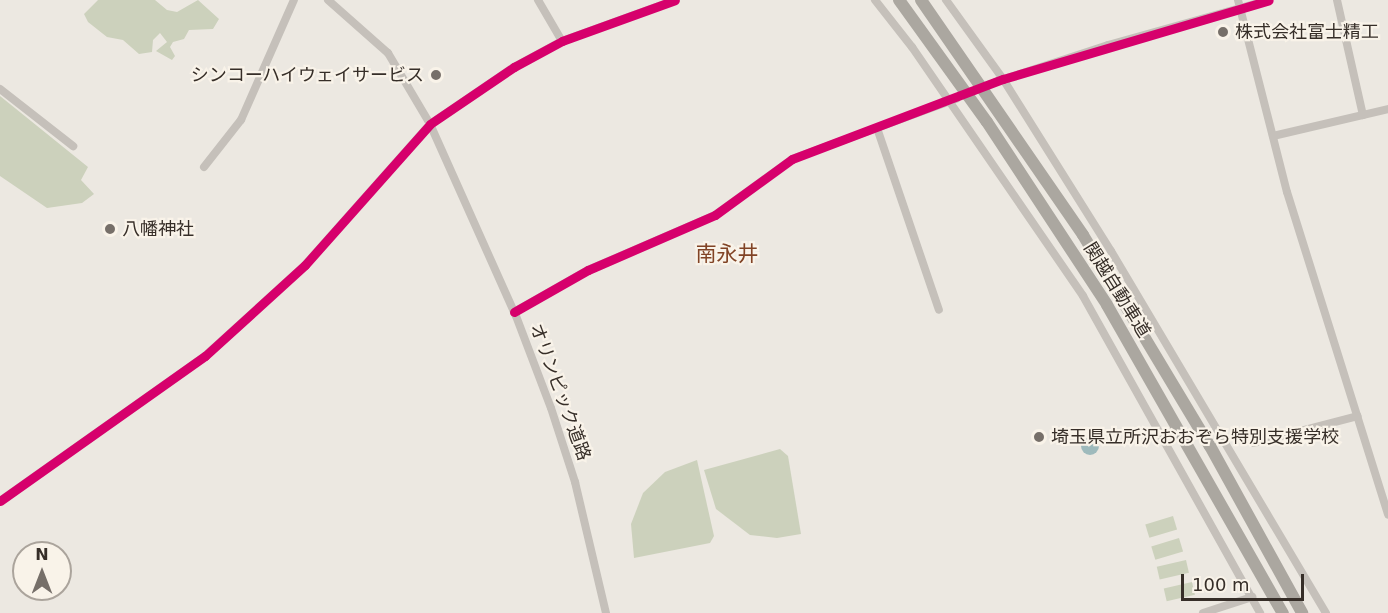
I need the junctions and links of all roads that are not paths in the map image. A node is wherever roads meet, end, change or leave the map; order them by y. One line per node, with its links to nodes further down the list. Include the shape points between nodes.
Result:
1 (294, 0): 23 (street, via 240,120)
2 (328, 0): 19 (street, オリンピック道路, via 388,53)
3 (538, 0): 13 (street)
4 (675, 0): 13 (street)
5 (875, 0): 16 (street)
6 (899, 0): 34 (highway, 関越自動車道, via 987,122 1107,305)
7 (921, 0): 35 (highway, 関越自動車道, via 1095,255 1210,446)
8 (946, 0): 14 (street)
9 (1238, 0): 12 (street)
10 (1269, 0): 12 (street)
11 (1337, 0): 18 (street)
12 (1241, 10): 14 (street, via 1108,45); 21 (street)
13 (562, 41): 19 (street, via 514,67)
14 (999, 80): 36 (street, via 1179,363)
15 (0, 89): 22 (street)
16 (952, 100): 20 (street); 30 (street, via 1083,296)
17 (1388, 110): 18 (street)
18 (1363, 115): 21 (street)
19 (430, 124): 25 (street, オリンピック道路); 28 (street, via 305,265 205,356)
20 (877, 128): 24 (street); 25 (street, via 792,159 716,215 588,270)
21 (1273, 136): 26 (street)
22 (73, 146)
23 (204, 167)
24 (939, 310)
25 (514, 312): 31 (street, オリンピック道路, via 552,408 575,482)
26 (1358, 416): 27 (street); 29 (street)
27 (1254, 442)
28 (0, 501)
29 (1388, 515)
30 (1252, 597): 32 (street); 33 (street)
31 (606, 613)
32 (1203, 613)
33 (1260, 613)
34 (1283, 613)
35 (1302, 613)
36 (1326, 613)

